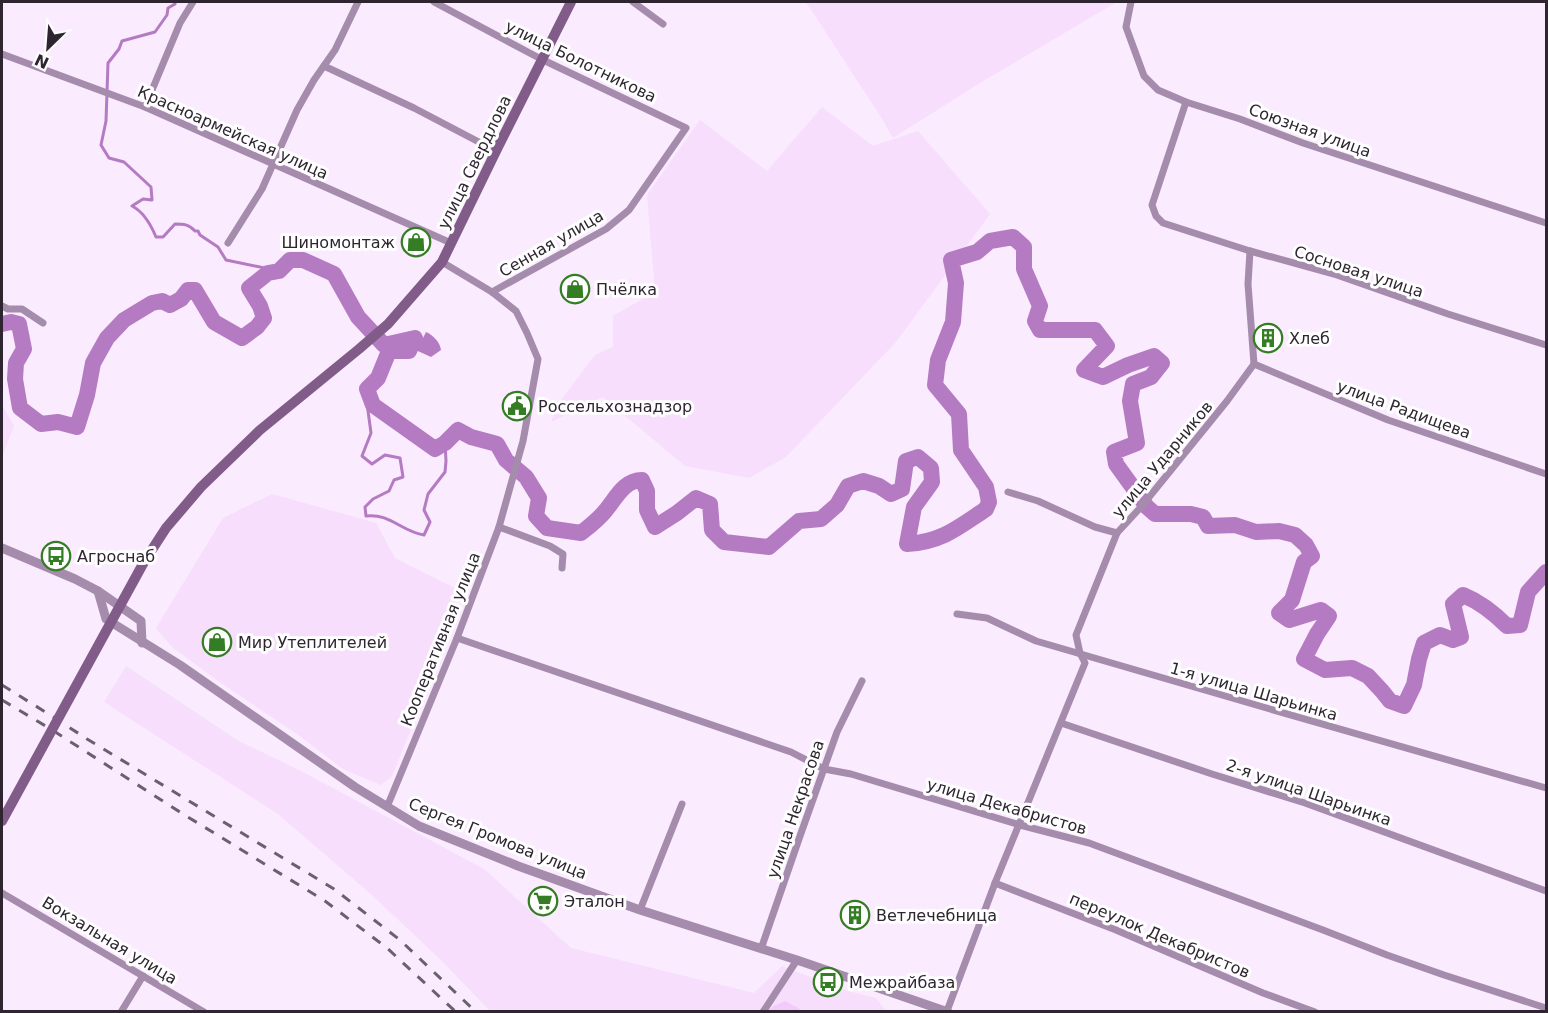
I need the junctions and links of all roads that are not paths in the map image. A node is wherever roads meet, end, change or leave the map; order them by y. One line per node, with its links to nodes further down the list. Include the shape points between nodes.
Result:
1 (193, 2): 12 (street, via 180,23)
2 (358, 2): 10 (street)
3 (434, 2): 9 (street, улица Болотникова)
4 (571, 2): 9 (main road, улица Свердлова)
5 (633, 2): 7 (street)
6 (1131, 2): 11 (street, Союзная улица, via 1126,27 1144,76 1158,90)
7 (663, 24)
8 (2, 54): 12 (street, Красноармейская улица)
9 (542, 58): 13 (street, улица Болотникова); 14 (main road, улица Свердлова)
10 (324, 66): 14 (street); 15 (street, via 297,110)
11 (1186, 102): 16 (street, Союзная улица); 19 (street, Сосновая улица, via 1152,205 1156,216 1163,223)
12 (145, 108): 15 (street, Красноармейская улица)
13 (686, 128): 21 (street, Сенная улица, via 629,210 606,228)
14 (496, 150): 18 (main road, улица Свердлова)
15 (272, 163): 17 (street, via 262,189); 18 (street, Красноармейская улица)
16 (1546, 223)
17 (228, 243)
18 (451, 243): 20 (main road, улица Свердлова)
19 (1250, 251): 24 (street, Сосновая улица, via 1334,274); 25 (street, via 1248,284)
20 (442, 262): 21 (street); 43 (main road, улица Свердлова, bridge, via 388,324 260,430 201,487 166,528)
21 (492, 292): 28 (street, Кооперативная улица, via 516,311 538,359 518,461)
22 (2, 306): 23 (street, via 22,309)
23 (43, 323)
24 (1546, 345)
25 (1254, 364): 26 (street, улица Радищева, via 1388,420); 29 (street, улица Ударников)
26 (1546, 474)
27 (1008, 492): 29 (street)
28 (499, 527): 31 (street, via 563,554); 34 (street, Кооперативная улица)
29 (1117, 533): 36 (street, улица Ударников, via 1076,635)
30 (2, 548): 32 (street)
31 (562, 568)
32 (98, 591): 35 (street, Сергея Громова улица, via 106,619); 35 (street, via 141,621)
33 (957, 614): 36 (street, 1-я улица Шарьинка, via 987,618 1036,641)
34 (457, 638): 39 (street, улица Декабристов, via 781,748); 42 (street, Кооперативная улица)
35 (142, 643): 42 (street, Сергея Громова улица)
36 (1080, 653): 38 (street, улица Ударников, via 1085,663); 40 (street, 1-я улица Шарьинка)
37 (862, 681): 39 (street, улица Некрасова)
38 (1061, 723): 44 (street, улица Ударников); 46 (street, 2-я улица Шарьинка, via 1305,803)
39 (824, 769): 44 (street, улица Декабристов); 49 (street, улица Некрасова)
40 (1546, 788)
41 (682, 804): 48 (street)
42 (387, 807): 48 (street, Сергея Громова улица, via 419,825 518,866)
43 (2, 821)
44 (1020, 825): 45 (street, улица Ударников); 52 (street, улица Декабристов, via 1089,843 1410,963)
45 (995, 883): 56 (street, улица Ударников); 57 (street, переулок Декабристов)
46 (1546, 891)
47 (2, 893): 51 (street, Вокзальная улица)
48 (640, 910): 49 (street, Сергея Громова улица)
49 (761, 949): 50 (street, Сергея Громова улица)
50 (797, 960): 55 (street); 56 (street, Сергея Громова улица)
51 (143, 976): 53 (street); 54 (street, Вокзальная улица)
52 (1546, 1008)
53 (121, 1011)
54 (204, 1011)
55 (763, 1011)
56 (947, 1011)
57 (1315, 1011)

